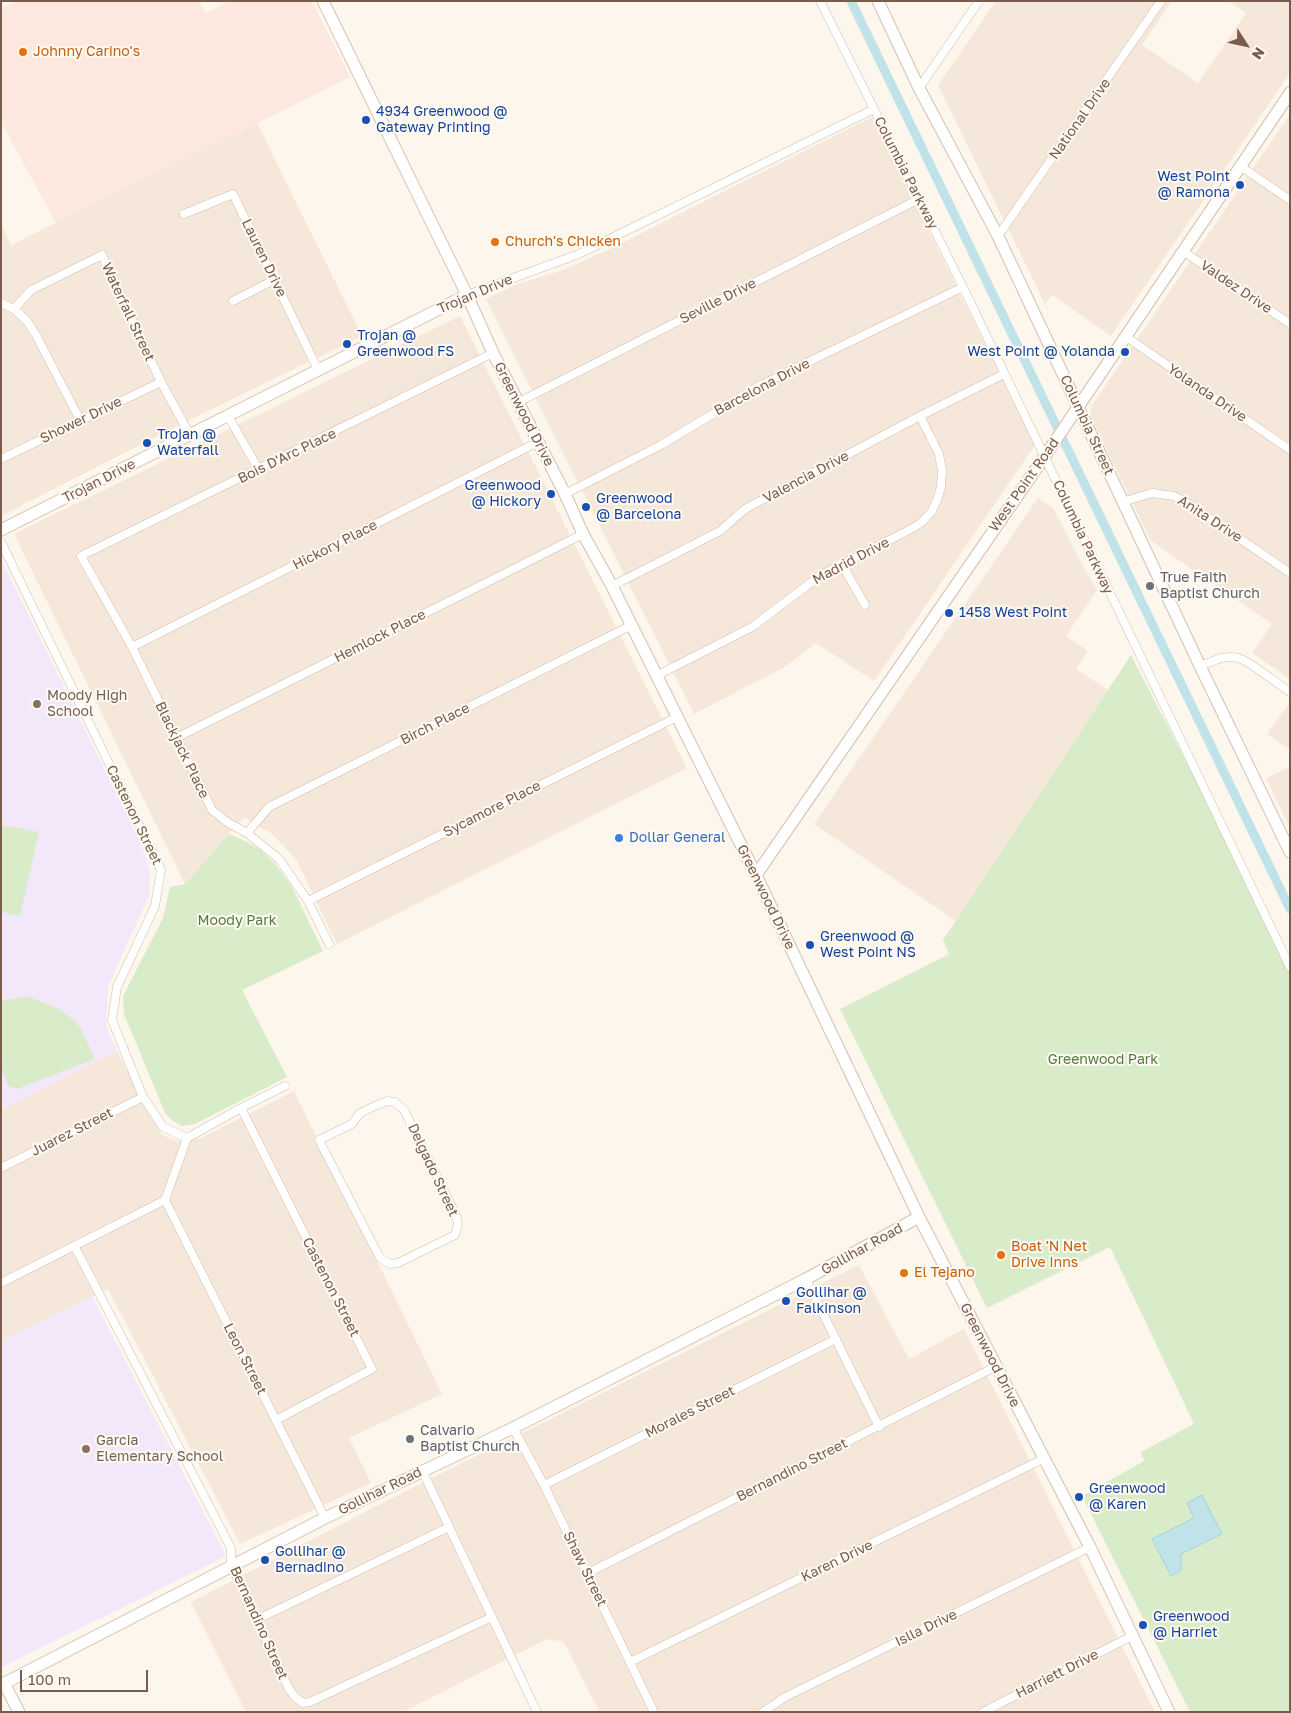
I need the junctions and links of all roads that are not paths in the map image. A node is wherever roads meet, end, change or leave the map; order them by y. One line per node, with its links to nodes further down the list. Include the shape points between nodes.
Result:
1 (323, 1): 17 (main road, Greenwood Drive)
2 (820, 1): 8 (street, Columbia Parkway)
3 (878, 1): 6 (main road, Columbia Street)
4 (979, 1): 6 (street)
5 (1161, 1): 13 (street, National Drive)
6 (919, 88): 13 (main road, Columbia Street)
7 (1290, 93): 9 (main road, West Point Road)
8 (874, 109): 10 (street, Columbia Parkway); 17 (street, Trojan Drive, via 578,254)
9 (1240, 166): 11 (street); 14 (main road, West Point Road)
10 (919, 199): 16 (street, Columbia Parkway); 27 (street, Seville Drive)
11 (1290, 200)
12 (184, 214): 15 (street, Lauren Drive, via 233,194)
13 (998, 236): 28 (main road, Columbia Street)
14 (1182, 251): 21 (street, Valdez Drive); 22 (main road, West Point Road)
15 (274, 280): 18 (street); 24 (street, Lauren Drive)
16 (963, 287): 25 (street, Columbia Parkway); 38 (street, Barcelona Drive, via 761,385 661,445)
17 (467, 295): 23 (main road, Greenwood Drive); 24 (main road, Trojan Drive)
18 (234, 301)
19 (1, 303): 20 (street)
20 (14, 309): 26 (street, Waterfall Street, via 31,290 102,255); 31 (street, via 36,335)
21 (1290, 324)
22 (1125, 336): 28 (main road, West Point Road); 34 (street, Yolanda Drive)
23 (493, 354): 27 (main road, Greenwood Drive); 37 (street, Bois D'Arc Place)
24 (318, 370): 29 (main road, Trojan Drive)
25 (1004, 374): 30 (street, Valencia Drive); 35 (street, Columbia Parkway)
26 (161, 382): 31 (street, Shower Drive); 32 (street, Waterfall Street)
27 (517, 403): 33 (main road, Greenwood Drive)
28 (1078, 406): 35 (main road, West Point Road); 39 (main road, Columbia Street)
29 (228, 416): 32 (main road, Trojan Drive); 37 (street)
30 (920, 416): 44 (street, Madrid Drive, via 939,454 942,470 941,488 932,511 913,528); 46 (street, Valencia Drive, via 745,509 720,531)
31 (80, 420): 36 (street, Shower Drive)
32 (190, 435): 40 (main road, Trojan Drive)
33 (538, 442): 38 (main road, Greenwood Drive); 49 (street, Hickory Place)
34 (1290, 450)
35 (1048, 451): 57 (main road, West Point Road); 60 (street, Columbia Parkway)
36 (1, 459)
37 (259, 470): 43 (street, Bois D'Arc Place)
38 (565, 494): 41 (main road, Greenwood Drive)
39 (1122, 502): 45 (street, Anita Drive, via 1152,493 1174,496); 50 (main road, Columbia Street)
40 (1, 530)
41 (583, 534): 46 (main road, Greenwood Drive); 54 (street, Hemlock Place)
42 (1, 542): 62 (street, Castenon Street, via 161,870 155,906 117,987 112,1020)
43 (81, 556): 49 (street, Blackjack Place)
44 (841, 563): 47 (street); 51 (street, Madrid Drive, via 821,574 752,627)
45 (1290, 573)
46 (612, 586): 48 (main road, Greenwood Drive)
47 (865, 605)
48 (632, 625): 51 (main road, Greenwood Drive); 55 (street, Birch Place, via 269,807)
49 (132, 648): 54 (street, Blackjack Place)
50 (1200, 666): 52 (street, via 1221,658 1239,658); 56 (main road, Columbia Street)
51 (656, 676): 53 (main road, Greenwood Drive)
52 (1290, 692)
53 (677, 717): 57 (main road, Greenwood Drive); 58 (street, Sycamore Place)
54 (176, 738): 55 (street, Blackjack Place, via 212,810)
55 (247, 833): 58 (street, Blackjack Place, via 279,859)
56 (1288, 844)
57 (756, 875): 68 (main road, Greenwood Drive)
58 (308, 901): 59 (street, Blackjack Place)
59 (329, 944)
60 (1290, 967)
61 (285, 1086): 63 (street)
62 (144, 1097): 64 (street, via 163,1127); 66 (street, Juarez Street)
63 (241, 1108): 64 (street); 74 (street, Castenon Street, via 372,1369)
64 (187, 1138): 67 (street)
65 (319, 1140): 65 (street, Delgado Street, via 352,1124 360,1113 378,1104 395,1102 404,1110 456,1215 456,1235 398,1263 390,1264 380,1258)
66 (1, 1168)
67 (165, 1200): 69 (street); 74 (street, Leon Street)
68 (919, 1217): 70 (main road, Gollihar Road); 73 (main road, Greenwood Drive)
69 (75, 1247): 71 (street); 83 (street, Bernandino Street, via 232,1548)
70 (806, 1280): 72 (street); 76 (main road, Gollihar Road)
71 (1, 1283)
72 (836, 1339): 75 (street); 79 (street, Morales Street)
73 (997, 1366): 75 (street, Bernandino Street); 77 (main road, Greenwood Drive)
74 (276, 1420): 80 (street, Leon Street)
75 (879, 1426): 84 (street, Bernandino Street)
76 (513, 1428): 78 (main road, Gollihar Road); 79 (street, Shaw Street)
77 (1043, 1459): 82 (main road, Greenwood Drive); 88 (street, Karen Drive)
78 (422, 1470): 80 (main road, Gollihar Road); 81 (street)
79 (544, 1485): 84 (street, Shaw Street)
80 (325, 1518): 83 (main road, Gollihar Road)
81 (449, 1527): 85 (street); 86 (street)
82 (1090, 1547): 87 (main road, Greenwood Drive); 93 (street, Islla Drive, via 785,1697)
83 (231, 1565): 86 (street, Bernandino Street); 89 (main road, Gollihar Road)
84 (588, 1573): 88 (street, Shaw Street)
85 (492, 1617): 86 (street, Bernandino Street, via 302,1703 289,1689); 91 (street)
86 (256, 1620)
87 (1132, 1636): 94 (street, Harriett Drive); 95 (main road, Greenwood Drive)
88 (630, 1662): 92 (street, Shaw Street)
89 (3, 1684): 90 (main road)
90 (19, 1712)
91 (537, 1712)
92 (654, 1712)
93 (763, 1712)
94 (983, 1712)
95 (1169, 1712)

